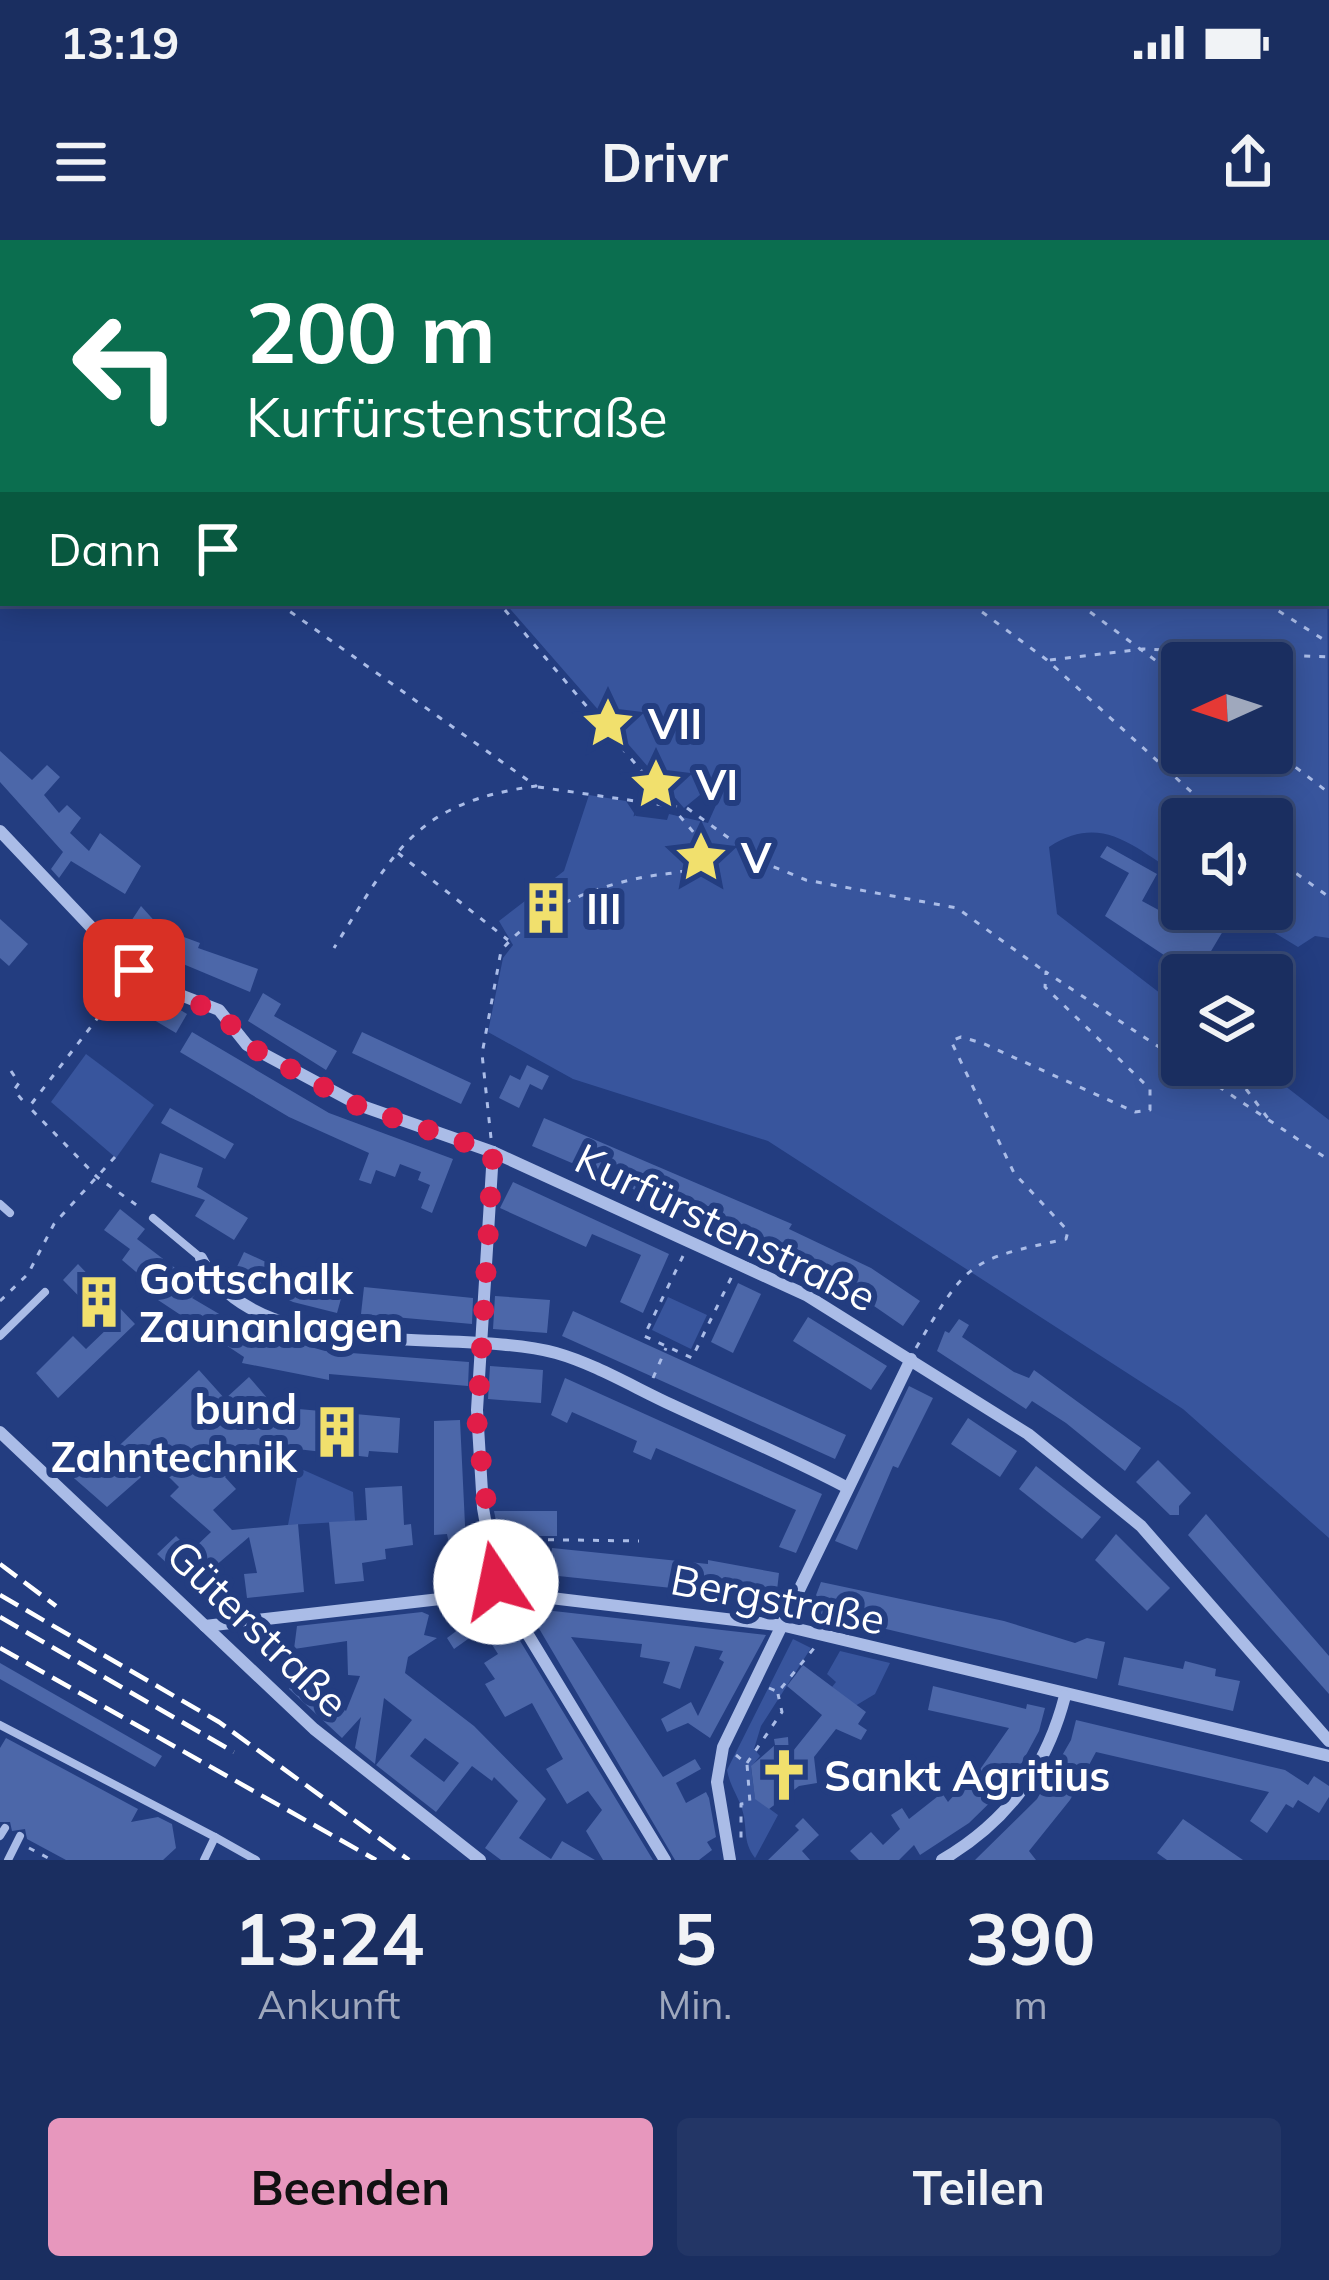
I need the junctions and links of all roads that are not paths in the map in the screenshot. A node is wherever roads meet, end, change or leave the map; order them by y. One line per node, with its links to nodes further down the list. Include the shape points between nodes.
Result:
1 (0, 831): 2 (street, Kurfürstenstraße, via 134,970 219,1010 247,1045 358,1106)
2 (493, 1152): 9 (street); 10 (street, Kurfürstenstraße, via 806,1295)
3 (0, 1204): 4 (lane)
4 (10, 1213)
5 (153, 1218): 6 (lane)
6 (200, 1258): 9 (street, via 230,1295 292,1323)
7 (46, 1292): 8 (lane)
8 (0, 1336)
9 (481, 1345): 12 (street, via 556,1353); 13 (street, via 477,1426)
10 (912, 1355): 12 (street); 18 (street, Kurfürstenstraße, via 1107,1493)
11 (0, 1432): 14 (street, Güterstraße)
12 (846, 1487): 15 (street)
13 (501, 1592): 14 (street, Bergstraße); 15 (street, Bergstraße); 26 (street)
14 (206, 1626): 25 (street, Güterstraße, via 365,1773)
15 (785, 1626): 16 (street, Bergstraße); 27 (street, via 723,1747 717,1782)
16 (1065, 1696): 19 (street, Bergstraße); 28 (street, via 1025,1789 989,1828)
17 (0, 1725): 20 (lane)
18 (1329, 1741)
19 (1329, 1756)
20 (215, 1838): 23 (lane); 24 (lane)
21 (19, 1839): 22 (lane)
22 (8, 1860)
23 (204, 1860)
24 (256, 1860)
25 (480, 1860)
26 (665, 1860)
27 (730, 1860)
28 (942, 1860)

